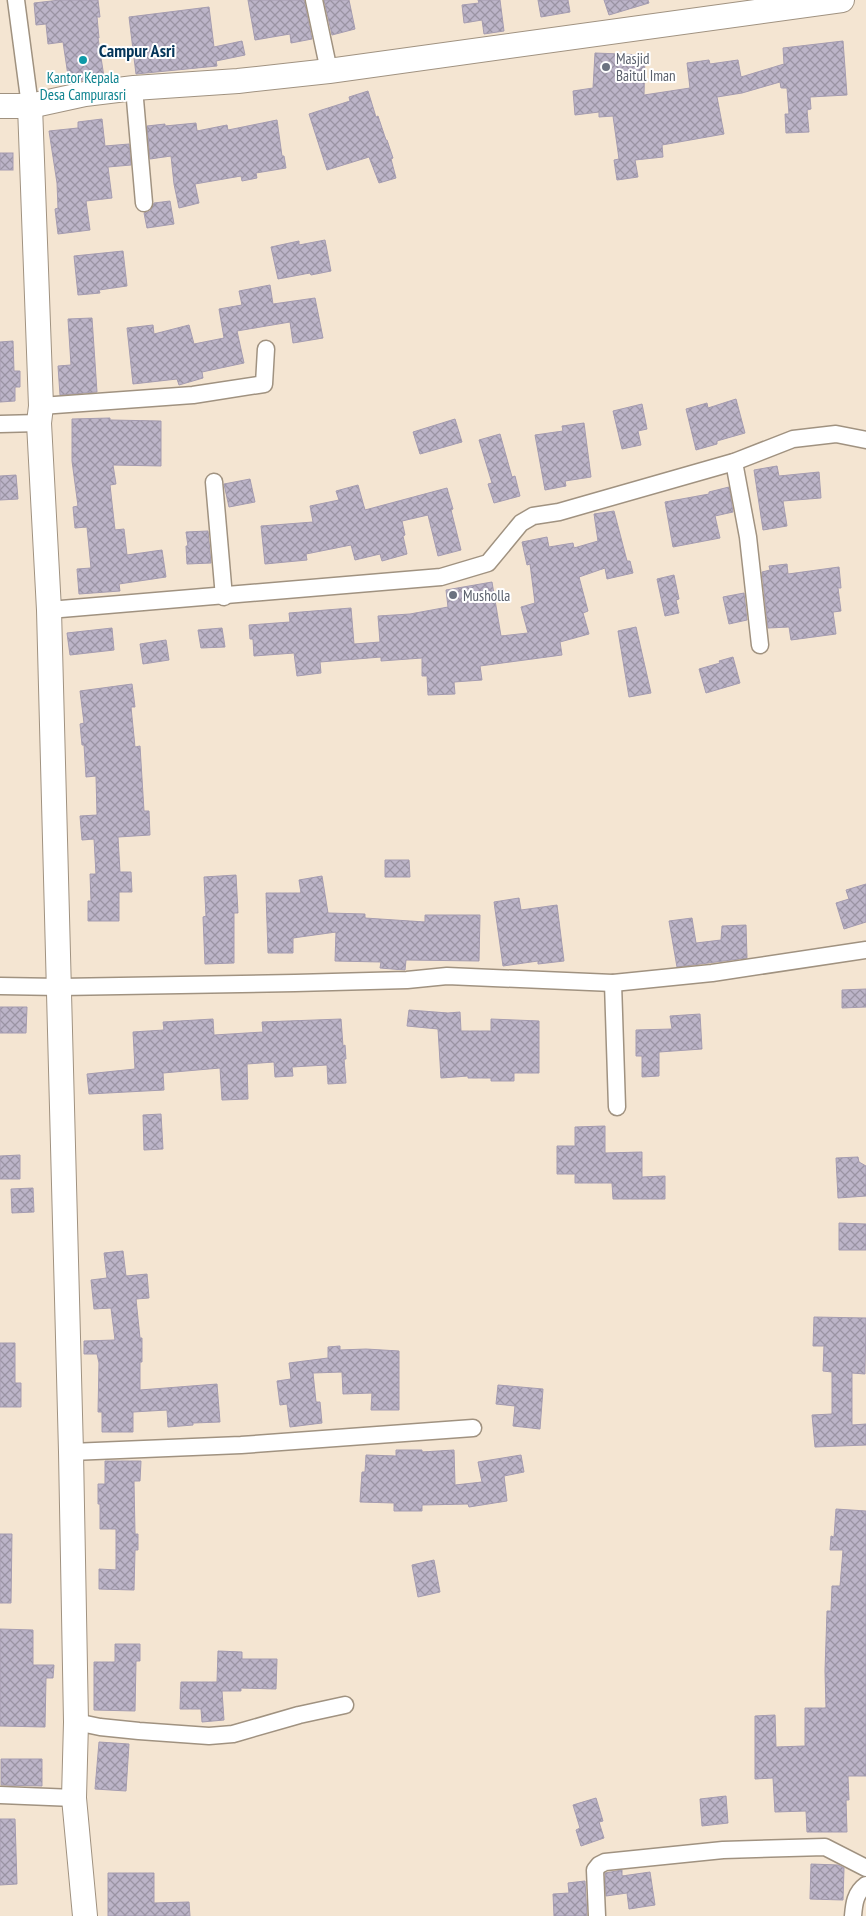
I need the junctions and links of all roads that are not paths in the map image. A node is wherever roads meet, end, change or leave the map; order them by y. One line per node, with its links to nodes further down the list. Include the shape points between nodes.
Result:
1 (16, 0): 7 (street)
2 (314, 0): 4 (street)
3 (842, 0): 4 (street)
4 (329, 71): 5 (street)
5 (134, 88): 7 (street, via 84,94); 8 (street)
6 (0, 106): 7 (street)
7 (30, 106): 10 (street)
8 (144, 203)
9 (266, 349): 10 (street, via 264,384)
10 (40, 414): 11 (street); 16 (street)
11 (0, 424)
12 (866, 440): 13 (street, via 836,434 793,439)
13 (734, 462): 15 (street, via 559,512 533,516 521,523 488,563 442,577); 17 (street, via 748,537)
14 (214, 482): 15 (street)
15 (224, 597): 16 (street)
16 (49, 610): 21 (street)
17 (760, 645)
18 (866, 950): 19 (street)
19 (613, 983): 21 (street, via 447,976 407,980); 22 (street)
20 (0, 986): 21 (street)
21 (60, 987): 24 (street)
22 (617, 1107)
23 (472, 1428): 24 (street, via 240,1445)
24 (72, 1452): 26 (street)
25 (345, 1705): 26 (street, via 217,1736 139,1731)
26 (76, 1722): 28 (street)
27 (0, 1795): 28 (street)
28 (74, 1798): 31 (street)
29 (866, 1868): 32 (street, via 825,1847 723,1850 605,1862 595,1870)
30 (866, 1885): 33 (street, via 860,1889 854,1902)
31 (85, 1916)
32 (597, 1916)
33 (853, 1916)

